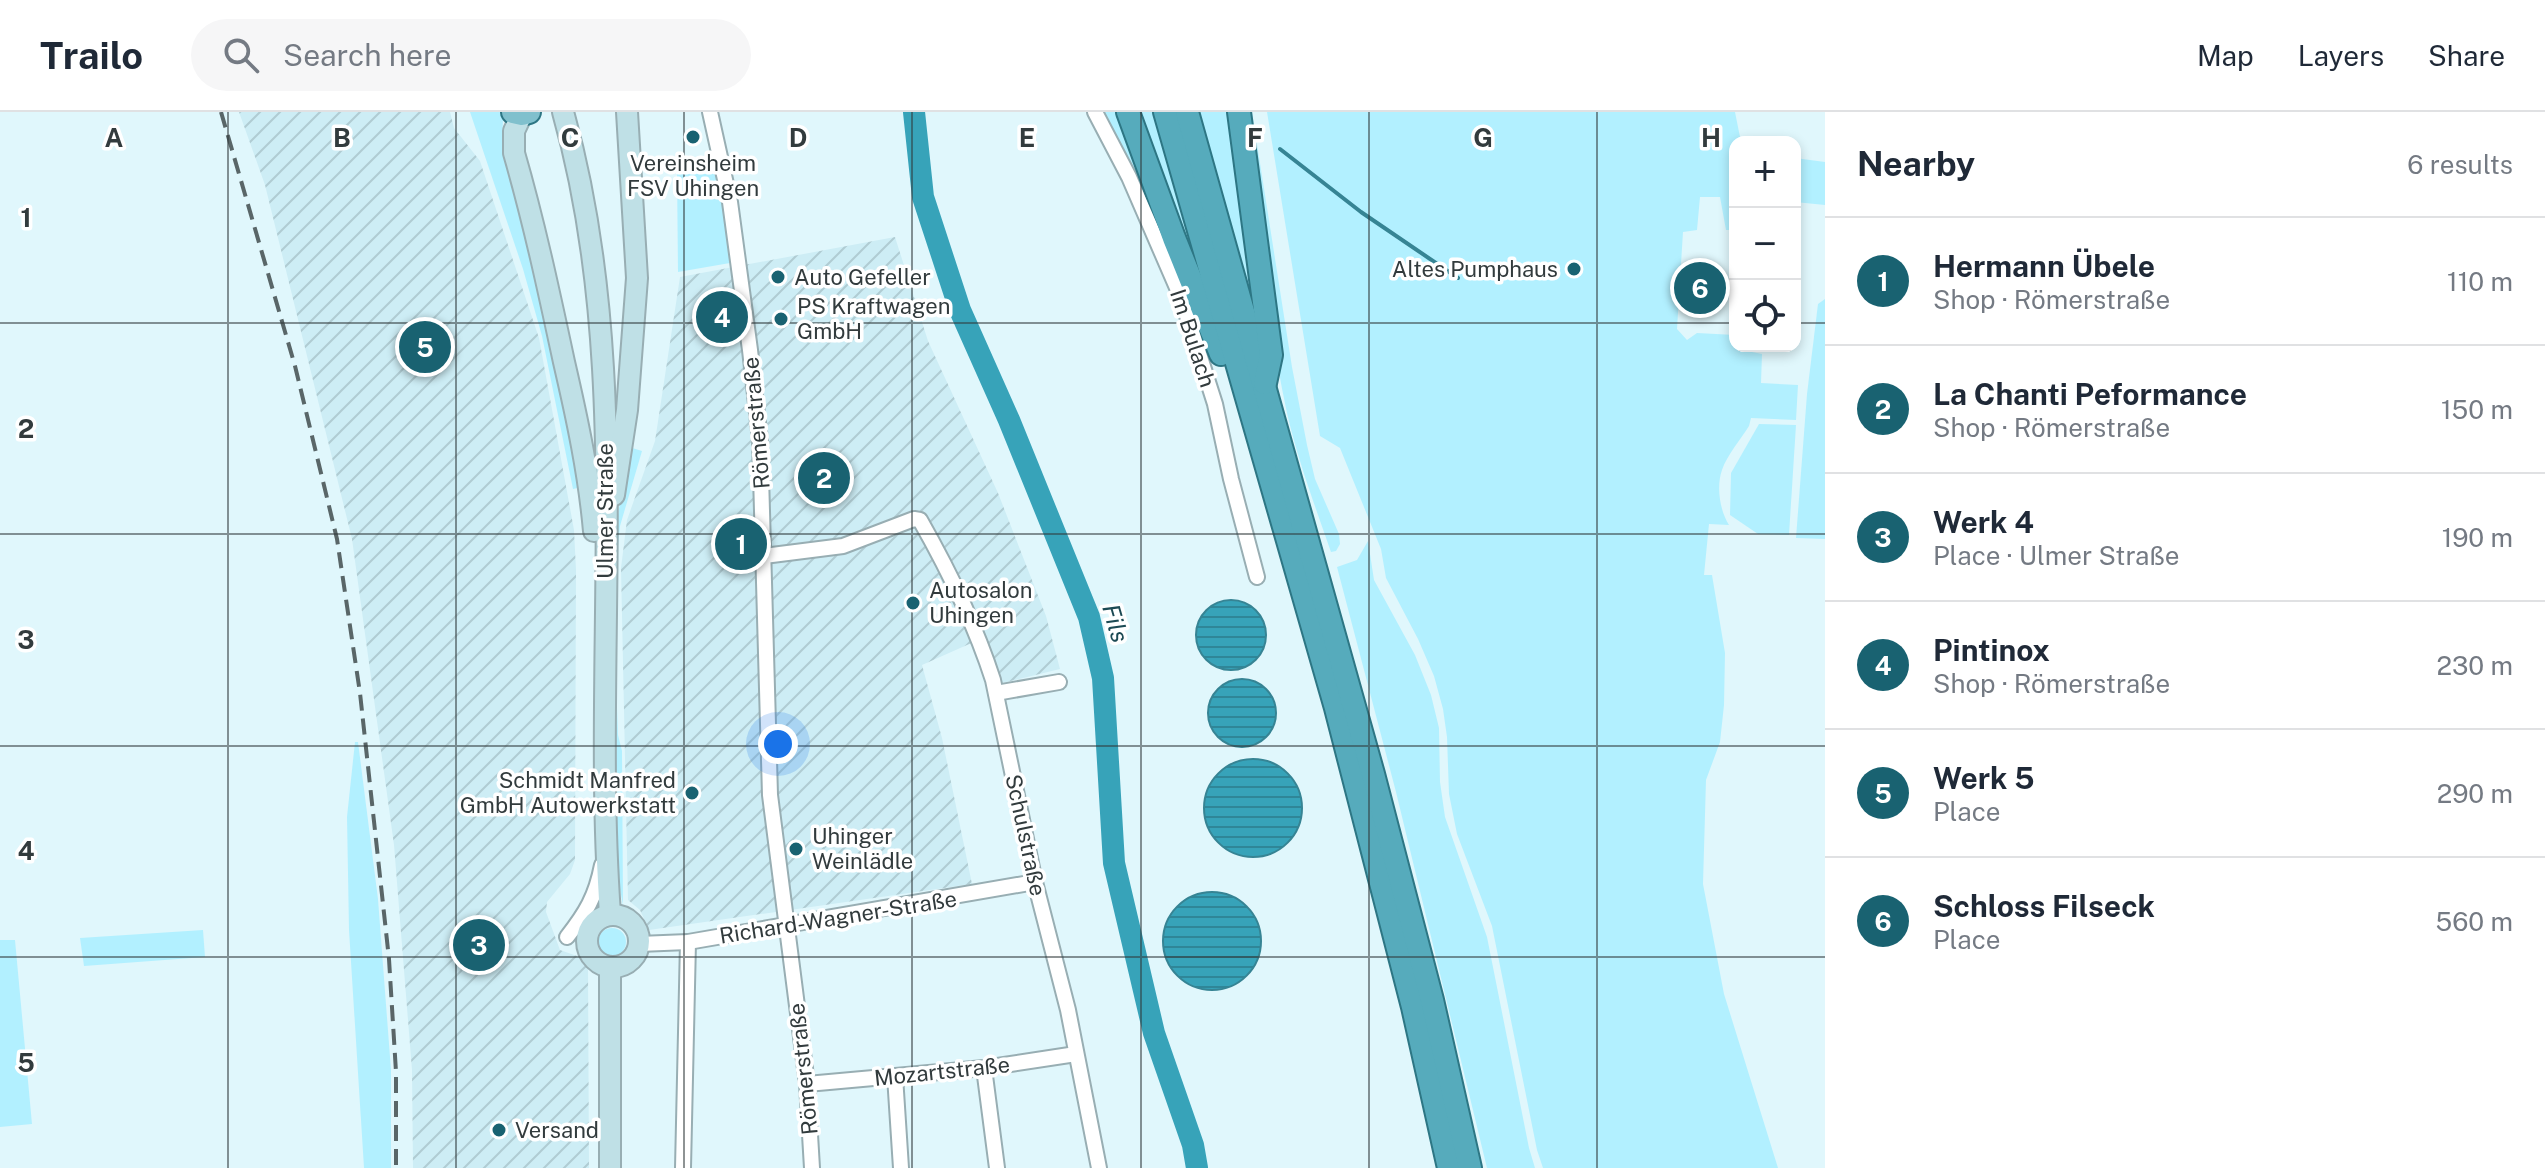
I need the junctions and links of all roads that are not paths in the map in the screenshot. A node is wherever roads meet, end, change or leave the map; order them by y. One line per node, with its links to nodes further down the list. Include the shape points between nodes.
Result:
1 (563, 112): 11 (main road, Ulmer Straße, via 595,269)
2 (627, 112): 11 (main road, via 637,278 627,410)
3 (710, 112): 12 (street, Römerstraße, via 730,202 750,350)
4 (1095, 112): 13 (street, Im Bulach, via 1181,297 1215,404)
5 (1128, 112): 10 (highway, via 1225,364)
6 (1165, 112): 10 (highway)
7 (1187, 112): 10 (highway)
8 (1239, 112): 10 (highway, via 1271,355)
9 (522, 113): 14 (main road, via 514,131 514,153 578,427)
10 (1255, 392): 35 (highway); 36 (highway, via 1373,774)
11 (606, 522): 14 (main road, Ulmer Straße)
12 (764, 556): 16 (street, Schulstraße, via 843,546 920,520 950,573); 20 (street, Römerstraße, via 770,795)
13 (1257, 577)
14 (605, 601): 17 (main road, Ulmer Straße)
15 (1059, 682): 16 (street)
16 (996, 693): 18 (street, Schulstraße)
17 (605, 849): 19 (main road, Ulmer Straße); 21 (street, via 587,911)
18 (1035, 882): 20 (street, Richard-Wagner-Straße); 25 (street, Schulstraße)
19 (610, 914): 23 (main road, via 635,926); 24 (main road, via 591,926 586,941 591,957)
20 (787, 924): 22 (street, Richard-Wagner-Straße); 28 (street, Römerstraße)
21 (567, 937)
22 (688, 942): 23 (street, Richard-Wagner-Straße); 30 (street)
23 (639, 944): 24 (main road, via 628,963)
24 (610, 967): 29 (main road)
25 (1076, 1054): 26 (street, Mozartstraße); 34 (street, Schulstraße)
26 (984, 1068): 27 (street, Mozartstraße); 33 (street)
27 (895, 1076): 28 (street, Mozartstraße); 32 (street)
28 (807, 1084): 31 (street, Römerstraße)
29 (610, 1168)
30 (683, 1168)
31 (812, 1168)
32 (901, 1168)
33 (997, 1168)
34 (1099, 1168)
35 (1449, 1168)
36 (1470, 1168)

